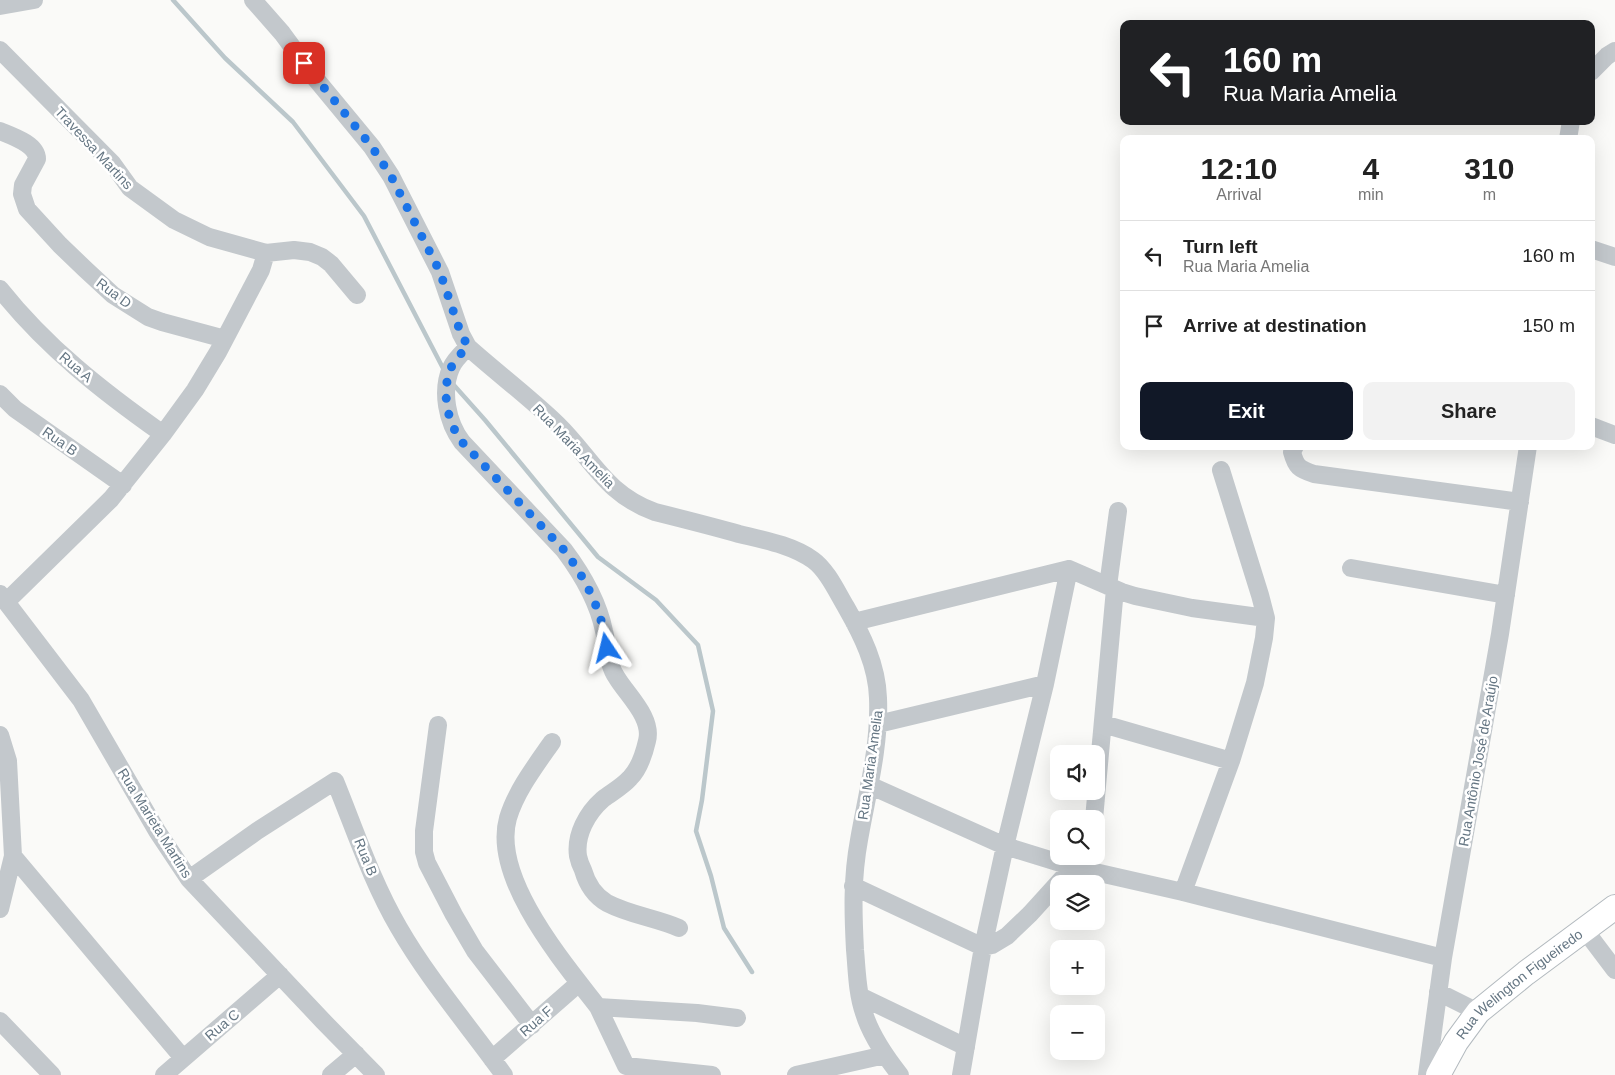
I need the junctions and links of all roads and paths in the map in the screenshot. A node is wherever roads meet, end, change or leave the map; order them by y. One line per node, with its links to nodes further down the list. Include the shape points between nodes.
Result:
1 (34, 0): 3 (street)
2 (253, 0): 14 (street, Rua Maria Amelia, via 372,147 391,176 440,272)
3 (0, 6)
4 (0, 50): 9 (street, Travessa Martins, via 112,163 130,188 174,220 209,237)
5 (1615, 51): 6 (street)
6 (1595, 68)
7 (0, 131): 13 (street, Rua D, via 21,139 37,156 23,185 27,209 113,295 162,322)
8 (1595, 250): 10 (street)
9 (266, 253): 12 (street, Travessa Martins, via 294,250 322,257); 13 (street, via 261,270)
10 (1615, 257)
11 (0, 289): 17 (street, Rua A, via 64,358)
12 (357, 295)
13 (225, 338): 17 (street, via 195,390)
14 (468, 346): 31 (street, Rua Maria Amelia, via 558,425 608,484 621,494 655,512 795,550 815,561 832,581); 51 (street, via 452,366 446,387 455,433 564,550 578,570 600,616 615,676 644,718 648,730 640,762 630,778 591,811 578,838 578,856 584,874 593,892 606,902)
15 (0, 394): 22 (street, Rua B, via 15,409)
16 (1595, 428): 18 (street)
17 (163, 434): 22 (street)
18 (1615, 435)
19 (1293, 450): 23 (street, via 1295,464 1314,474)
20 (1527, 450): 23 (street, Rua Antônio José de Araújo)
21 (1221, 470): 30 (street)
22 (123, 485): 29 (street)
23 (1520, 502): 28 (street, Rua Antônio José de Araújo)
24 (1118, 511): 27 (street)
25 (1351, 568): 28 (street)
26 (1069, 569): 27 (street); 31 (street); 32 (street)
27 (1112, 587): 30 (street, via 1135,596 1192,608); 34 (street)
28 (1506, 595): 54 (street, Rua Antônio José de Araújo)
29 (3, 597): 46 (street, Rua Marieta Martins, via 81,700 157,831)
30 (1266, 618): 38 (street, via 1261,658)
31 (854, 622): 33 (street, Rua Maria Amelia, via 873,665)
32 (1045, 684): 33 (street); 41 (street)
33 (878, 724): 39 (street, Rua Maria Amelia)
34 (1103, 724): 38 (street); 40 (street)
35 (438, 725): 64 (street, via 424,831 427,863 475,951)
36 (0, 735): 42 (street, via 8,761)
37 (552, 742): 57 (street, via 528,778 508,819 507,846 511,870 526,903)
38 (1231, 761): 48 (street)
39 (869, 786): 41 (street); 47 (street, Rua Maria Amelia)
40 (1095, 810)
41 (1005, 846): 43 (street); 53 (street)
42 (13, 856): 50 (street); 68 (street)
43 (1050, 856)
44 (1074, 865): 53 (street, via 1007,936)
45 (1088, 865): 48 (street)
46 (190, 879): 56 (street, Rua Marieta Martins); 69 (street, Rua B, via 234,846 335,781 382,896 399,929)
47 (853, 886): 53 (street); 59 (street, Rua Maria Amelia)
48 (1183, 892): 54 (street)
49 (1615, 907): 52 (street, Rua Welington Figueiredo)
50 (0, 909)
51 (679, 928)
52 (1584, 929): 55 (street); 61 (street, Rua Welington Figueiredo)
53 (983, 947): 65 (street)
54 (1442, 958): 58 (street, Rua Antônio José de Araújo)
55 (1615, 970)
56 (280, 975): 66 (street, Rua Marieta Martins); 68 (street, Rua C)
57 (579, 983): 60 (street); 64 (street, Rua F)
58 (1438, 992): 61 (street); 80 (street, Rua Antônio José de Araújo)
59 (860, 996): 65 (street); 67 (street, Rua Maria Amelia, via 864,1014)
60 (598, 1007): 62 (street); 70 (street)
61 (1478, 1012): 81 (street, Rua Welington Figueiredo)
62 (737, 1018)
63 (0, 1021): 71 (street)
64 (532, 1025): 69 (street, Rua F)
65 (966, 1047): 79 (street)
66 (356, 1054): 73 (street); 74 (street, Rua Marieta Martins)
67 (885, 1056): 77 (street); 78 (street, Rua Maria Amelia)
68 (183, 1058): 72 (street, Rua C)
69 (492, 1059): 75 (street, Rua B)
70 (624, 1070): 76 (street)
71 (52, 1075)
72 (164, 1075)
73 (331, 1075)
74 (376, 1075)
75 (504, 1075)
76 (712, 1075)
77 (796, 1075)
78 (900, 1075)
79 (961, 1075)
80 (1427, 1075)
81 (1438, 1075)

